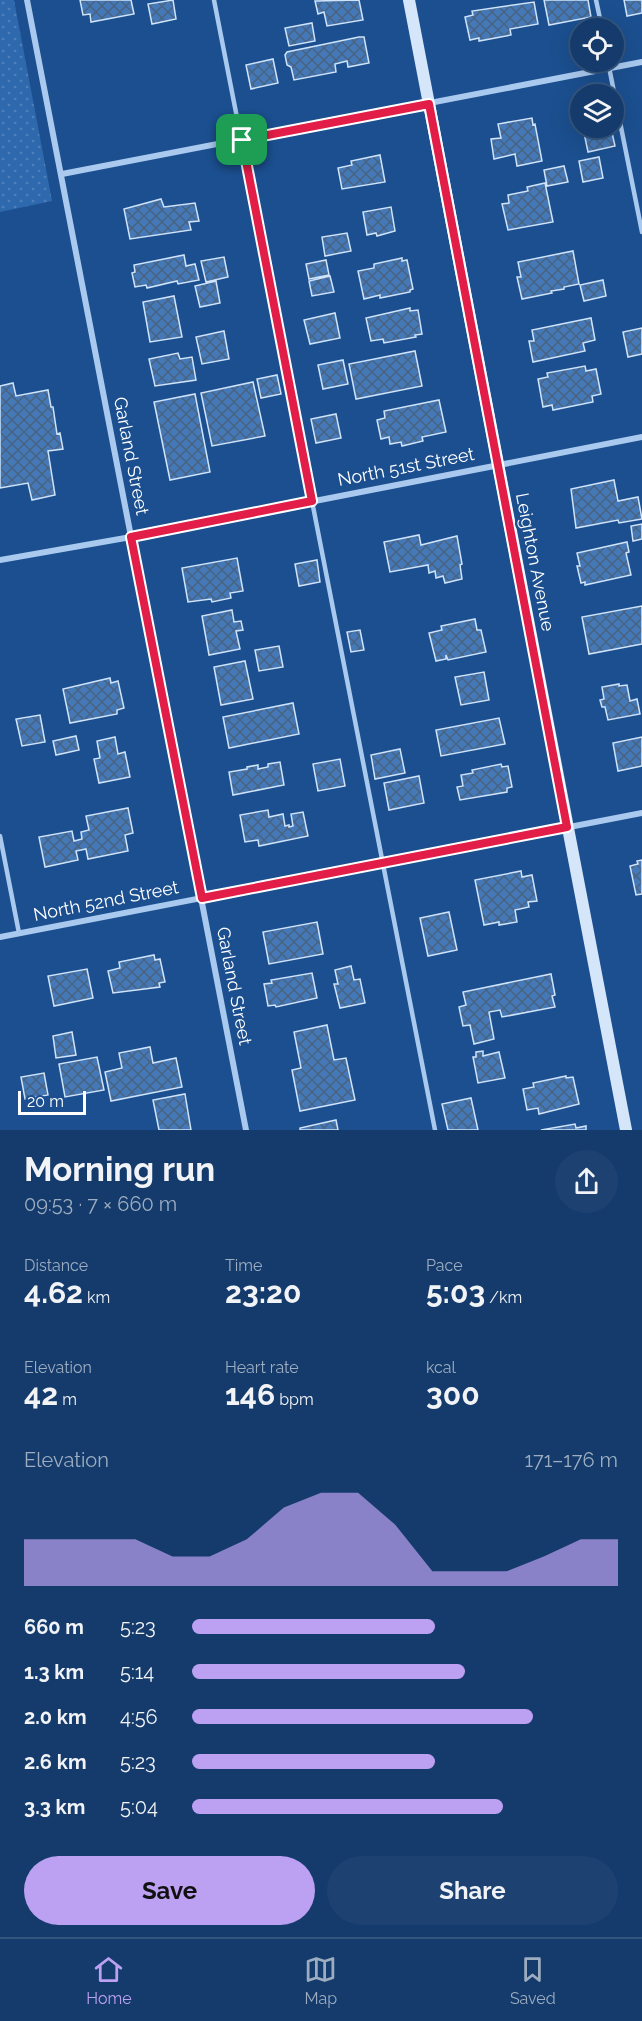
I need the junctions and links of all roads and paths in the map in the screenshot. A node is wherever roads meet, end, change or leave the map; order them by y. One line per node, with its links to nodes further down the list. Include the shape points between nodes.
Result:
1 (27, 0): 12 (street, Garland Street)
2 (214, 0): 11 (lane)
3 (409, 0): 10 (street, Leighton Avenue)
4 (596, 0): 5 (lane)
5 (600, 18)
6 (642, 62): 7 (street)
7 (624, 64)
8 (577, 72): 10 (street)
9 (610, 72): 13 (lane)
10 (429, 104): 11 (street); 15 (street, Leighton Avenue)
11 (242, 140): 12 (street); 16 (lane)
12 (62, 174): 17 (street, Garland Street)
13 (642, 232)
14 (642, 438): 15 (street, North 51st Street)
15 (498, 464): 16 (street, North 51st Street); 20 (street, Leighton Avenue)
16 (312, 501): 17 (street, North 51st Street); 22 (lane)
17 (131, 537): 18 (street, North 51st Street); 23 (street, Garland Street)
18 (0, 560)
19 (642, 813): 20 (street, North 52nd Street)
20 (567, 827): 22 (street, North 52nd Street); 28 (street, Leighton Avenue)
21 (0, 836): 24 (lane)
22 (383, 862): 23 (street, North 52nd Street); 27 (lane)
23 (202, 898): 24 (street, North 52nd Street); 26 (street, Garland Street)
24 (19, 933): 25 (street, North 52nd Street)
25 (0, 937)
26 (246, 1130)
27 (435, 1130)
28 (626, 1130)

